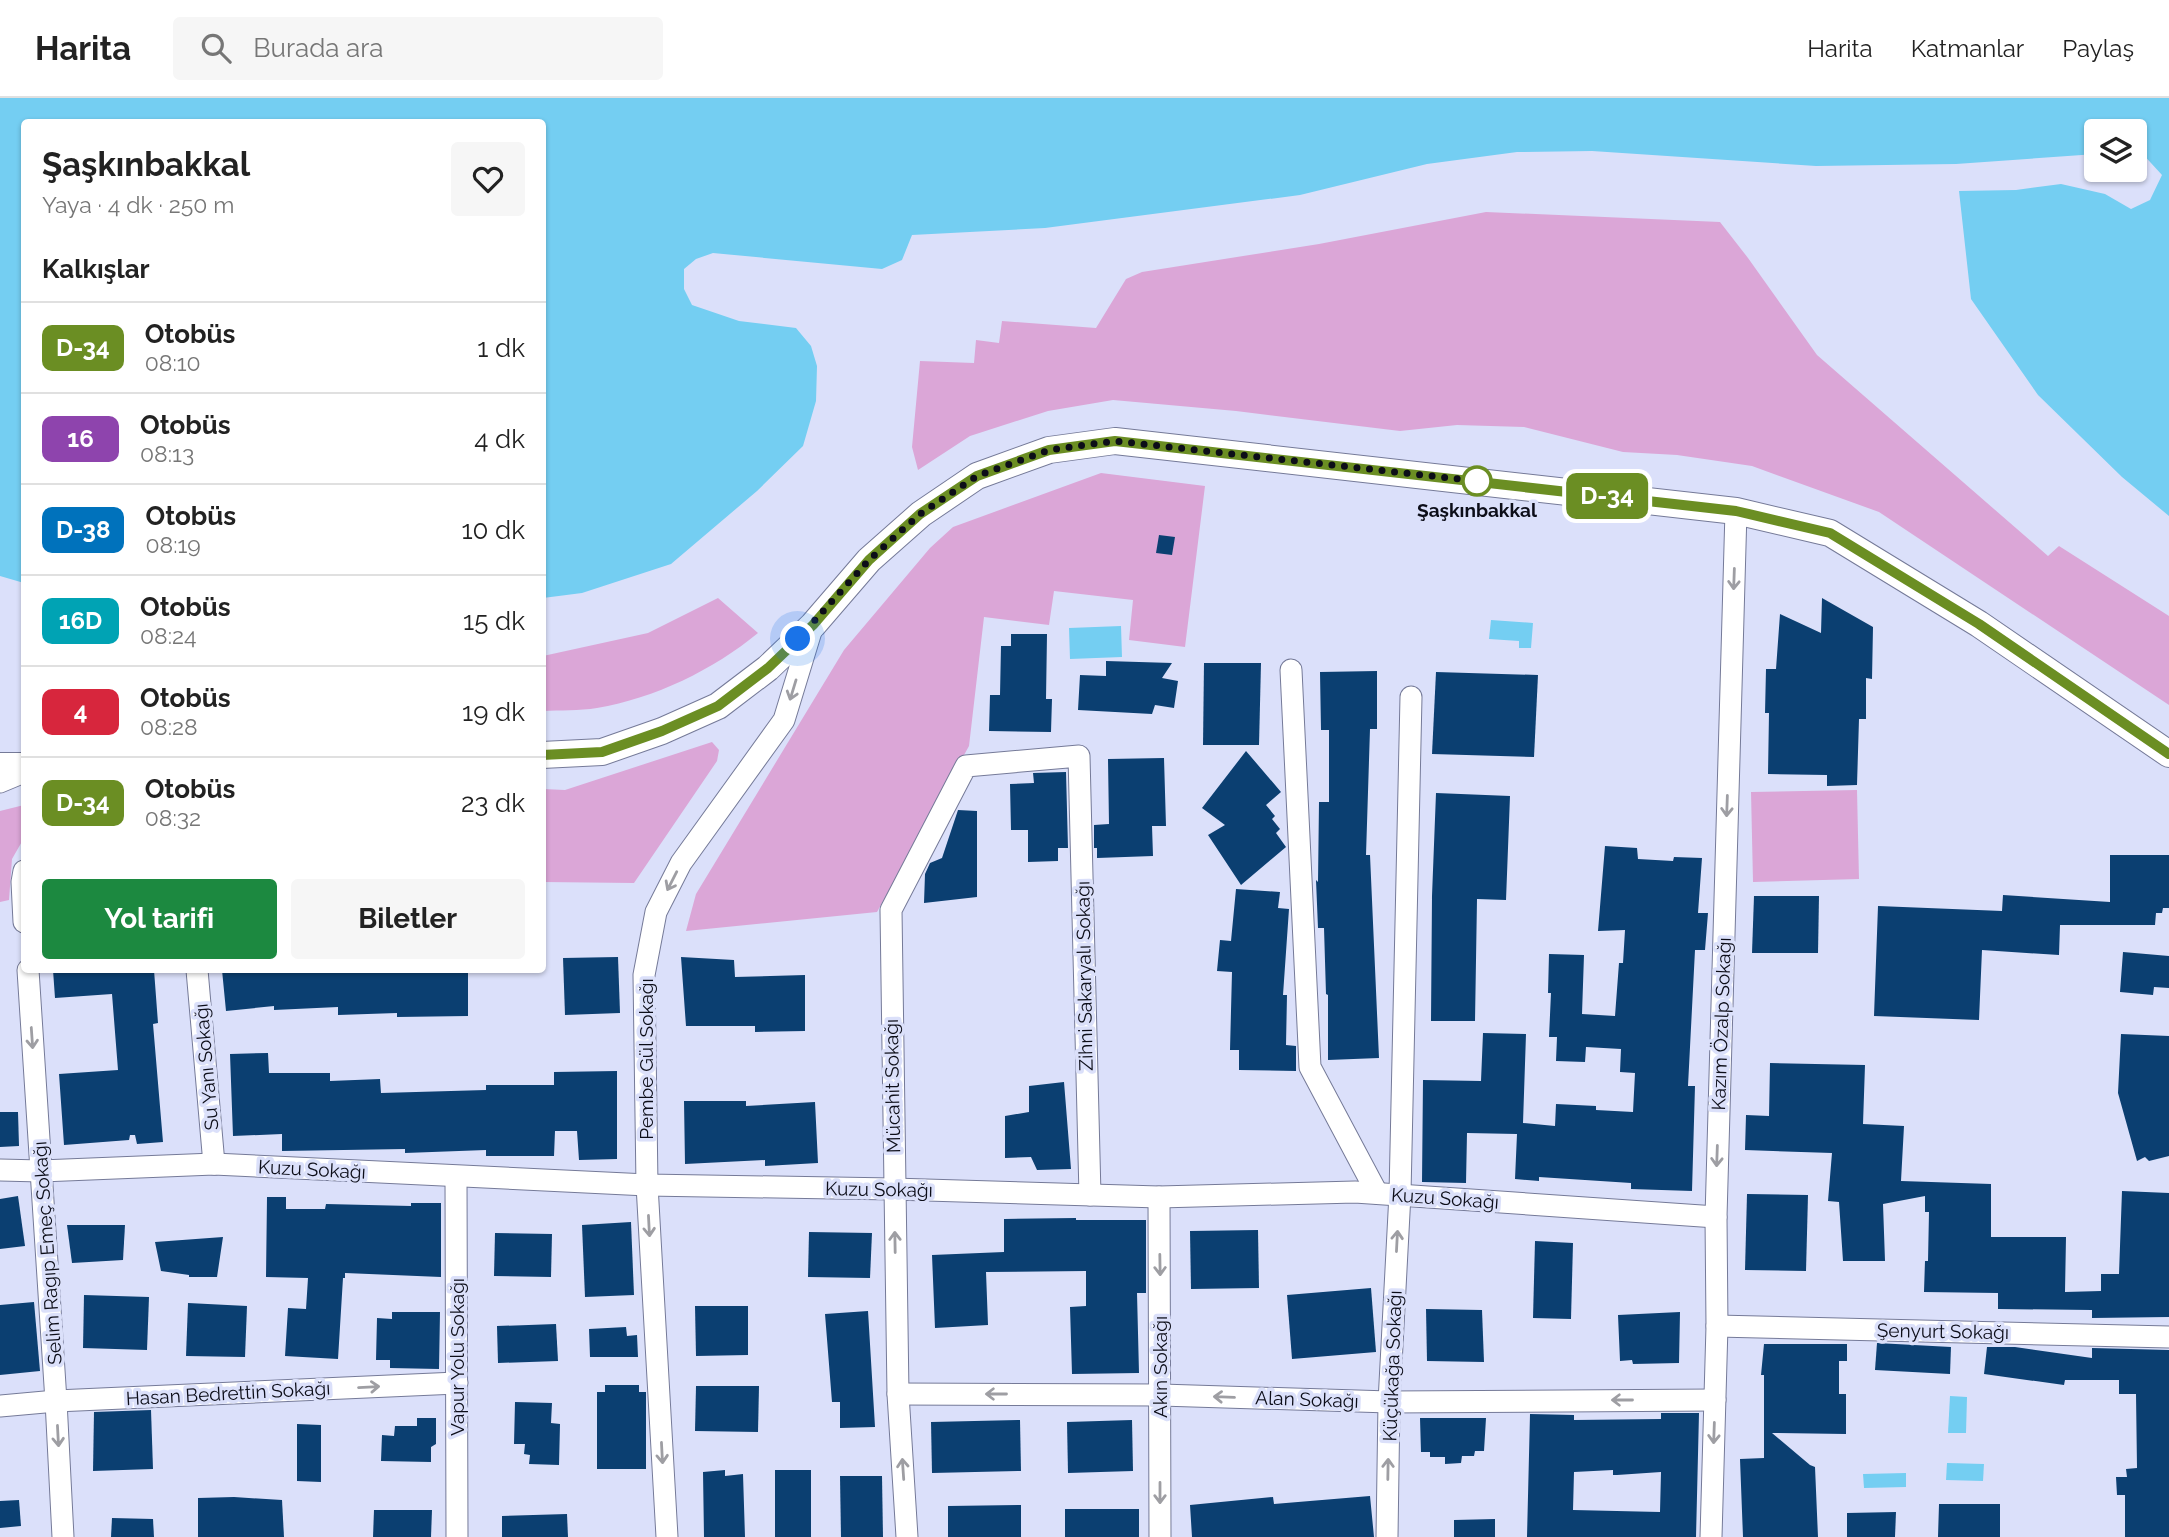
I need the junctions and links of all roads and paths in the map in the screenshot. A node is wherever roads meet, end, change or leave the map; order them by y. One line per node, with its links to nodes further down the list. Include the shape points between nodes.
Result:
1 (1736, 511): 2 (main road, via 1115,441 1049,450 977,476 920,514); 6 (main road, via 1830,533 1979,624); 24 (street, Kazım Özalp Sokağı, one-way to 24)
2 (813, 625): 5 (main road, via 768,668 718,706 602,752); 18 (street, Pembe Gül Sokağı, one-way to 18, via 784,720 681,863 656,912 644,975)
3 (1291, 670): 20 (street, via 1310,1067)
4 (1411, 697): 21 (street, Küçükağa Sokağı)
5 (546, 754)
6 (2169, 754)
7 (1079, 756): 19 (street, Mücahit Sokağı, via 966,766 891,910); 22 (street, Zihni Sakaryalı Sokağı)
8 (0, 766): 9 (main road)
9 (21, 766)
10 (21, 773): 11 (street)
11 (0, 782)
12 (28, 973): 16 (street, Selim Ragıp Emeç Sokağı, one-way to 16)
13 (197, 973): 14 (street, Su Yanı Sokağı)
14 (214, 1164): 16 (street, Kuzu Sokağı); 17 (street, Kuzu Sokağı)
15 (0, 1170): 16 (street, Kuzu Sokağı)
16 (41, 1171): 31 (street, Selim Ragıp Emeç Sokağı)
17 (456, 1177): 18 (street, Kuzu Sokağı); 27 (street, Vapur Yolu Sokağı)
18 (647, 1185): 19 (street, Kuzu Sokağı); 36 (street, Pembe Gül Sokağı, one-way to 36)
19 (893, 1189): 22 (street, Kuzu Sokağı); 28 (street, Mücahit Sokağı, one-way to 19)
20 (1377, 1193): 21 (street, Kuzu Sokağı); 23 (street, Kuzu Sokağı)
21 (1400, 1194): 24 (street, Kuzu Sokağı); 32 (street, Küçükağa Sokağı, one-way to 21)
22 (1090, 1195): 23 (street, Kuzu Sokağı)
23 (1159, 1197): 29 (street, Akın Sokağı, one-way to 29)
24 (1716, 1217): 25 (street, Kazım Özalp Sokağı)
25 (1717, 1325): 26 (street, Şenyurt Sokağı); 30 (street, Kazım Özalp Sokağı)
26 (2169, 1337)
27 (457, 1383): 31 (street, Hasan Bedrettin Sokağı, one-way to 27); 35 (street, Vapur Yolu Sokağı)
28 (898, 1394): 29 (street, Alan Sokağı, one-way to 28); 37 (street, Mücahit Sokağı, one-way to 28)
29 (1161, 1395): 32 (street, Alan Sokağı, one-way to 29); 38 (street, Akın Sokağı, one-way to 38)
30 (1715, 1400): 32 (street, Alan Sokağı, one-way to 32); 40 (street, Kazım Özalp Sokağı, one-way to 40)
31 (56, 1401): 33 (street, Hasan Bedrettin Sokağı); 34 (street, Selim Ragıp Emeç Sokağı, one-way to 34)
32 (1389, 1402): 39 (street, Küçükağa Sokağı, one-way to 32)
33 (0, 1406)
34 (63, 1537)
35 (457, 1537)
36 (667, 1537)
37 (907, 1537)
38 (1160, 1537)
39 (1387, 1537)
40 (1711, 1537)

